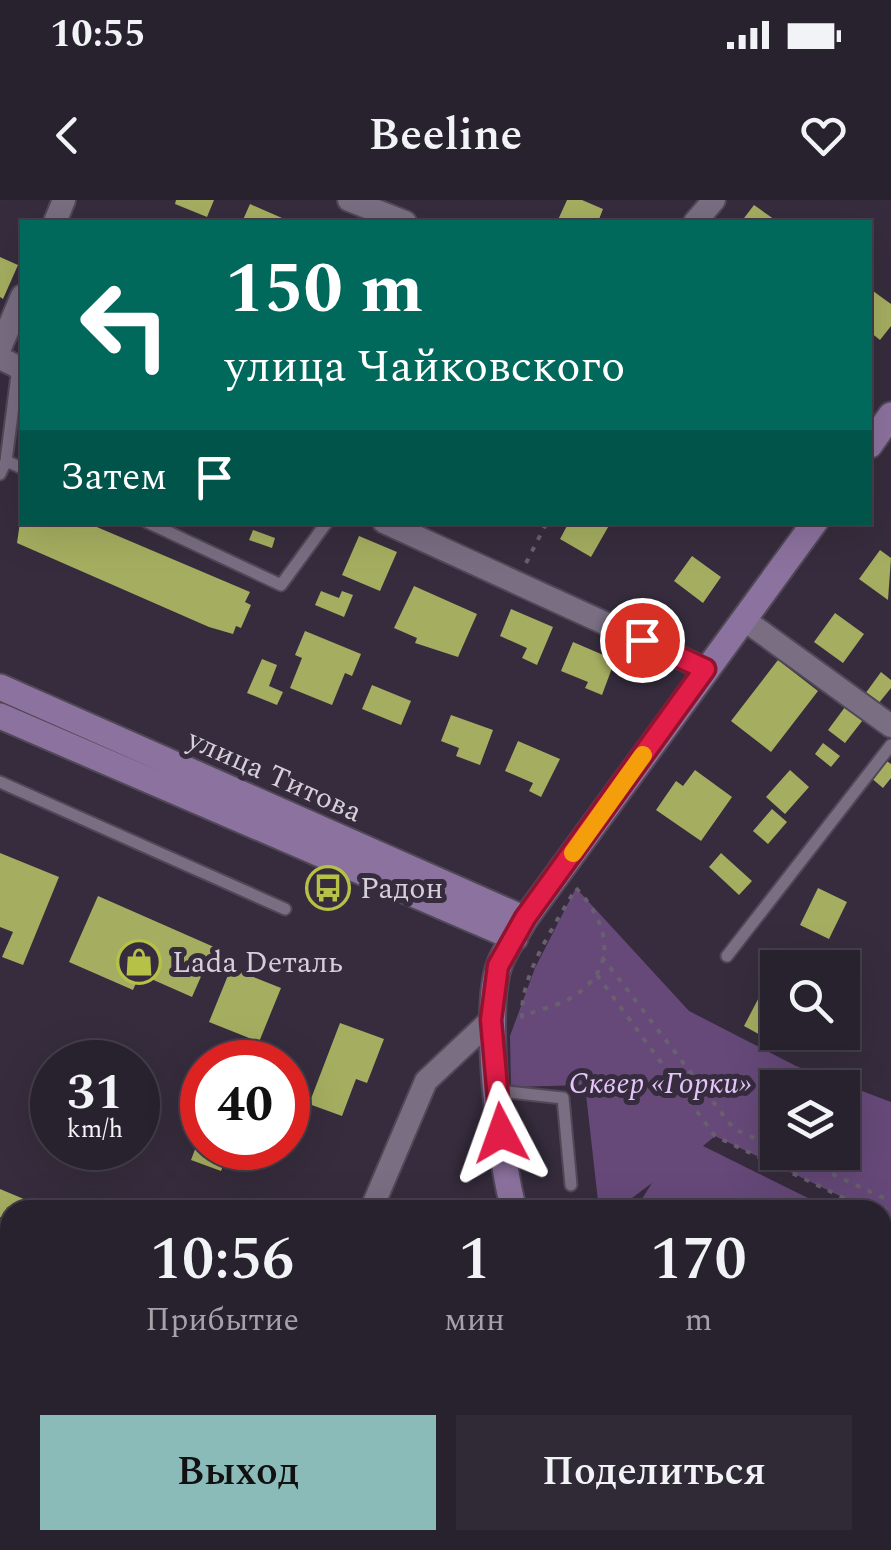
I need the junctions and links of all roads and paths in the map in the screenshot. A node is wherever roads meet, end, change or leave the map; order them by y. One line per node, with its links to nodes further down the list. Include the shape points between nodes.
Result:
1 (349, 200): 3 (street)
2 (714, 200): 4 (street)
3 (400, 220)
4 (697, 220)
5 (20, 301): 6 (street)
6 (0, 348)
7 (13, 364): 10 (lane)
8 (891, 415): 9 (street)
9 (872, 442)
10 (6, 460): 11 (lane); 12 (lane)
11 (20, 467)
12 (0, 474)
13 (153, 525): 14 (lane, via 281,584)
14 (325, 525)
15 (391, 525): 18 (street)
16 (544, 525): 18 (path)
17 (813, 525): 19 (street)
18 (515, 582): 20 (street)
19 (746, 621): 20 (street); 23 (street)
20 (705, 669): 27 (street)
21 (0, 687): 27 (street, улица Титова)
22 (0, 716): 27 (street, улица Титова)
23 (891, 726)
24 (891, 745): 28 (lane)
25 (0, 782): 26 (lane)
26 (286, 909)
27 (520, 928): 31 (street, via 498,966)
28 (727, 956)
29 (602, 958): 30 (path); 30 (path, via 601,919 576,888 535,968 522,1017 577,994); 33 (path, via 734,1128)
30 (597, 975): 39 (path, via 715,1136)
31 (491, 1020): 32 (street); 37 (street, via 426,1081)
32 (498, 1091): 35 (lane, via 562,1098); 38 (street)
33 (760, 1140)
34 (824, 1170): 36 (path)
35 (571, 1185)
36 (891, 1196)
37 (375, 1200)
38 (513, 1200)
39 (847, 1200)

